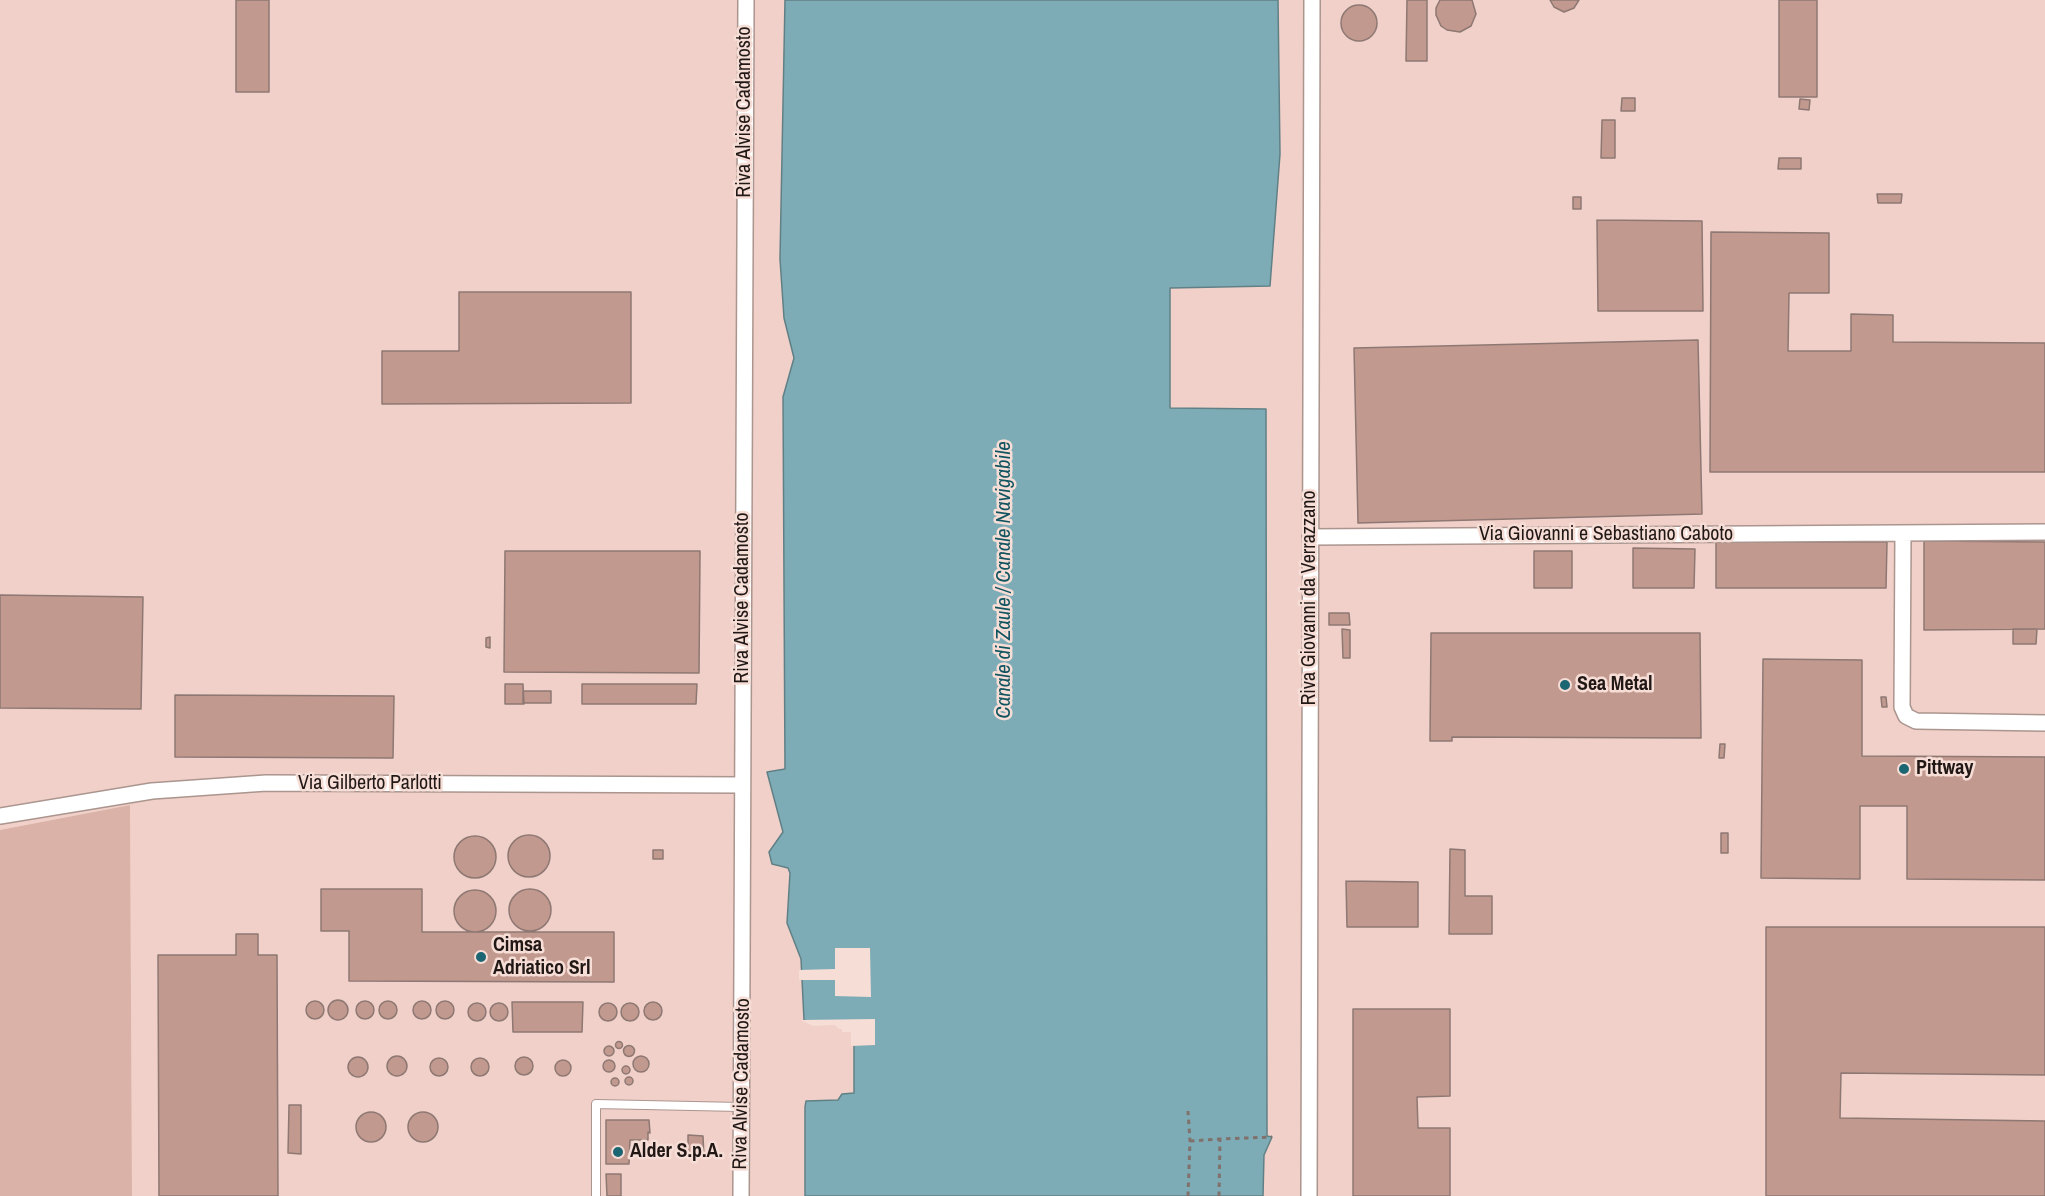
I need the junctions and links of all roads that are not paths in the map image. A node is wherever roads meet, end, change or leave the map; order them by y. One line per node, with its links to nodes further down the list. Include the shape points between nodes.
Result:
1 (746, 0): 7 (street, Riva Alvise Cadamosto)
2 (1312, 0): 5 (street, Riva Giovanni da Verrazzano)
3 (2045, 532): 4 (street, Via Giovanni e Sebastiano Caboto)
4 (1903, 533): 5 (street, Via Giovanni e Sebastiano Caboto); 6 (street, via 1902,707 1908,718)
5 (1310, 537): 12 (street, Riva Giovanni da Verrazzano)
6 (2045, 723)
7 (742, 785): 8 (street, Via Gilberto Parlotti, via 266,783 152,791); 9 (street, Riva Alvise Cadamosto)
8 (0, 816)
9 (741, 1107): 10 (lane, via 596,1104); 11 (street, Riva Alvise Cadamosto)
10 (596, 1196)
11 (741, 1196)
12 (1309, 1196)

